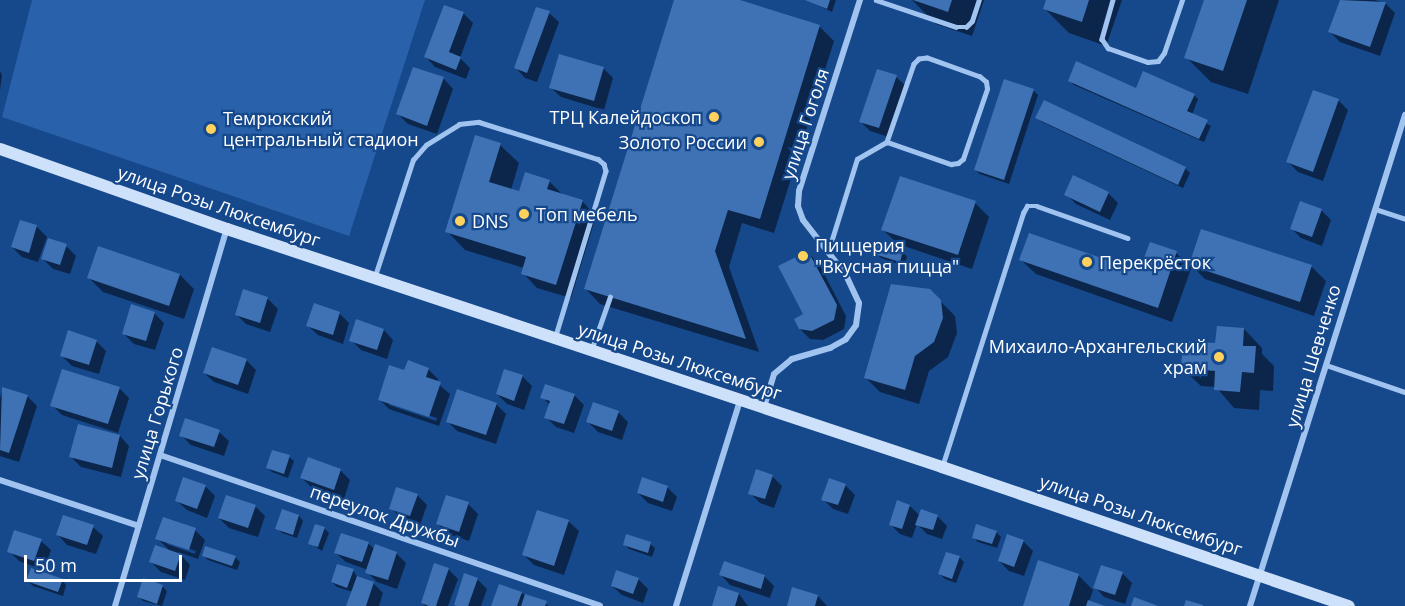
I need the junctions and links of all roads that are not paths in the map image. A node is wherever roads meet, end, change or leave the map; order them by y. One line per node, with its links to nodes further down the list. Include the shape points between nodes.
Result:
1 (860, 0): 13 (street, улица Гоголя, via 799,191 798,206 803,220)
2 (876, 0): 3 (lane, via 966,27)
3 (979, 0)
4 (1113, 0): 5 (lane, via 1102,39 1108,48 1148,62 1158,61 1164,53)
5 (1182, 0)
6 (1405, 115): 9 (street, улица Шевченко)
7 (887, 142): 7 (lane, via 958,163 986,82 927,58 919,59); 13 (lane, via 857,159)
8 (0, 149): 11 (main road, улица Розы Люксембург)
9 (1375, 209): 10 (lane); 18 (street, улица Шевченко)
10 (1405, 219)
11 (227, 229): 14 (main road, улица Розы Люксембург); 22 (street, улица Горького)
12 (1128, 238): 23 (lane, via 1038,206 1027,206)
13 (828, 252): 21 (street, улица Гоголя, via 846,275 859,303 856,325 846,339 792,359 774,374)
14 (374, 278): 16 (main road, улица Розы Люксембург); 16 (lane, via 413,160 426,145 459,124 479,122 597,159 606,171)
15 (610, 297): 17 (lane)
16 (555, 338): 17 (main road, улица Розы Люксембург)
17 (591, 350): 20 (main road, улица Розы Люксембург)
18 (1326, 365): 19 (lane); 26 (street, улица Шевченко)
19 (1405, 392)
20 (740, 400): 21 (main road, улица Розы Люксембург); 29 (street)
21 (764, 408): 23 (main road, улица Розы Люксембург)
22 (160, 455): 25 (street, улица Горького); 28 (street, переулок Дружбы)
23 (942, 467): 26 (main road, улица Розы Люксембург)
24 (0, 480): 25 (street)
25 (139, 526): 27 (street, улица Горького)
26 (1260, 574): 30 (street, улица Шевченко); 31 (main road, улица Розы Люксембург)
27 (115, 606)
28 (600, 606)
29 (676, 606)
30 (1250, 606)
31 (1349, 606)

